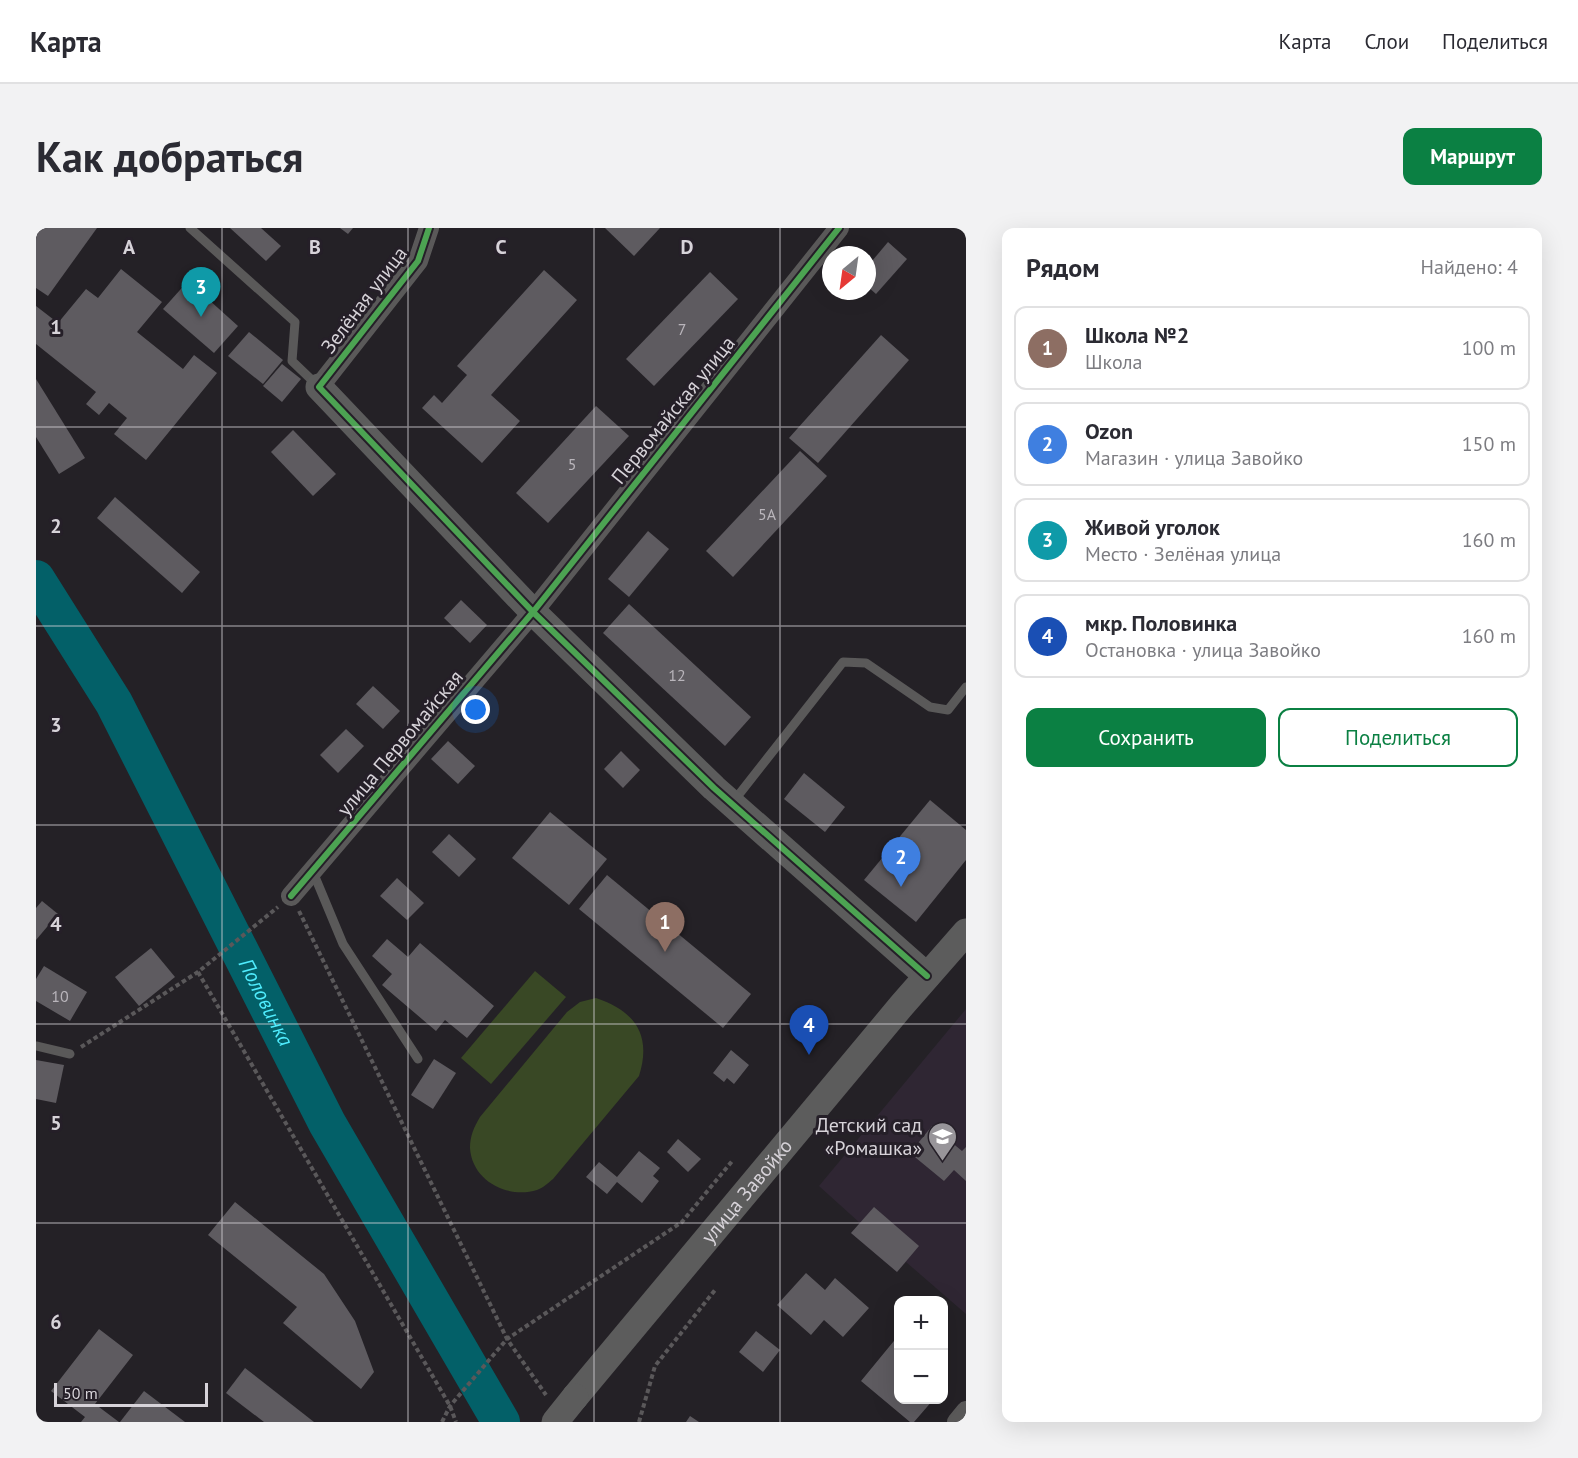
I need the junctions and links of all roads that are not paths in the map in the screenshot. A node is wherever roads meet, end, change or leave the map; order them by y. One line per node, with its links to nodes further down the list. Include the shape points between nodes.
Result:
1 (190, 228): 4 (lane, via 296,322 292,361)
2 (429, 228): 4 (street, Зелёная улица, via 418,261)
3 (839, 228): 5 (street, Первомайская улица)
4 (319, 387): 5 (street)
5 (533, 612): 7 (street); 8 (street, улица Первомайская)
6 (966, 687): 7 (lane, via 948,711 930,707 866,663 843,662)
7 (732, 804): 12 (street)
8 (313, 872): 9 (street, улица Первомайская); 15 (lane, via 344,944)
9 (291, 896)
10 (966, 932): 11 (street, улица Завойко)
11 (957, 960): 12 (street, улица Завойко)
12 (927, 976): 16 (street, улица Завойко)
13 (36, 1046): 14 (lane)
14 (70, 1054)
15 (418, 1059)
16 (560, 1408)
17 (966, 1411): 18 (street)
18 (957, 1422)

